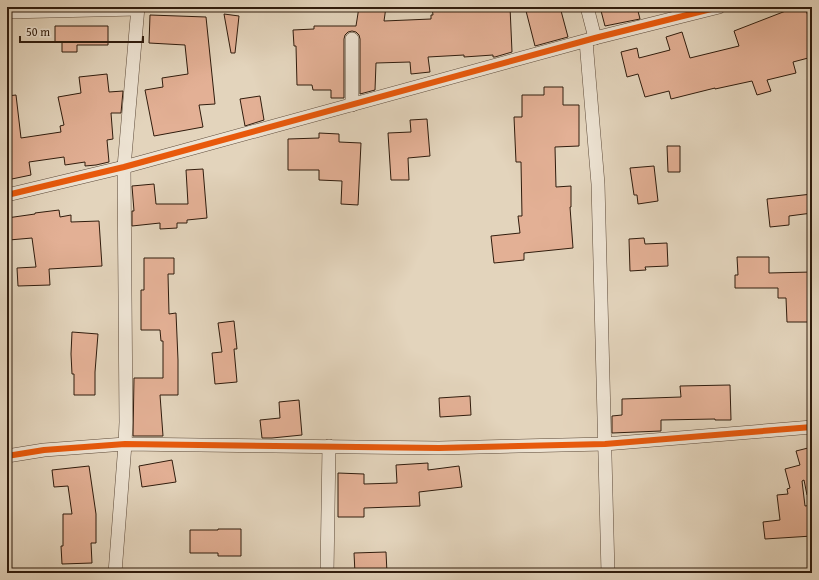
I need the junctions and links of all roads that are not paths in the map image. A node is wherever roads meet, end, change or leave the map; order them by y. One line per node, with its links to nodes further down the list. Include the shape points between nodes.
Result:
1 (587, 7): 6 (street)
2 (719, 7): 6 (street)
3 (138, 8): 4 (street); 8 (street)
4 (7, 12)
5 (352, 39): 7 (street)
6 (590, 40): 7 (street); 12 (street, via 598,184)
7 (352, 105): 8 (street)
8 (124, 167): 9 (street); 11 (street)
9 (7, 196)
10 (812, 427): 12 (street)
11 (125, 444): 13 (street); 14 (street, via 44,450); 15 (street)
12 (605, 444): 13 (street, via 439,448); 17 (street)
13 (329, 446): 16 (street)
14 (7, 456)
15 (115, 573)
16 (328, 573)
17 (608, 573)

